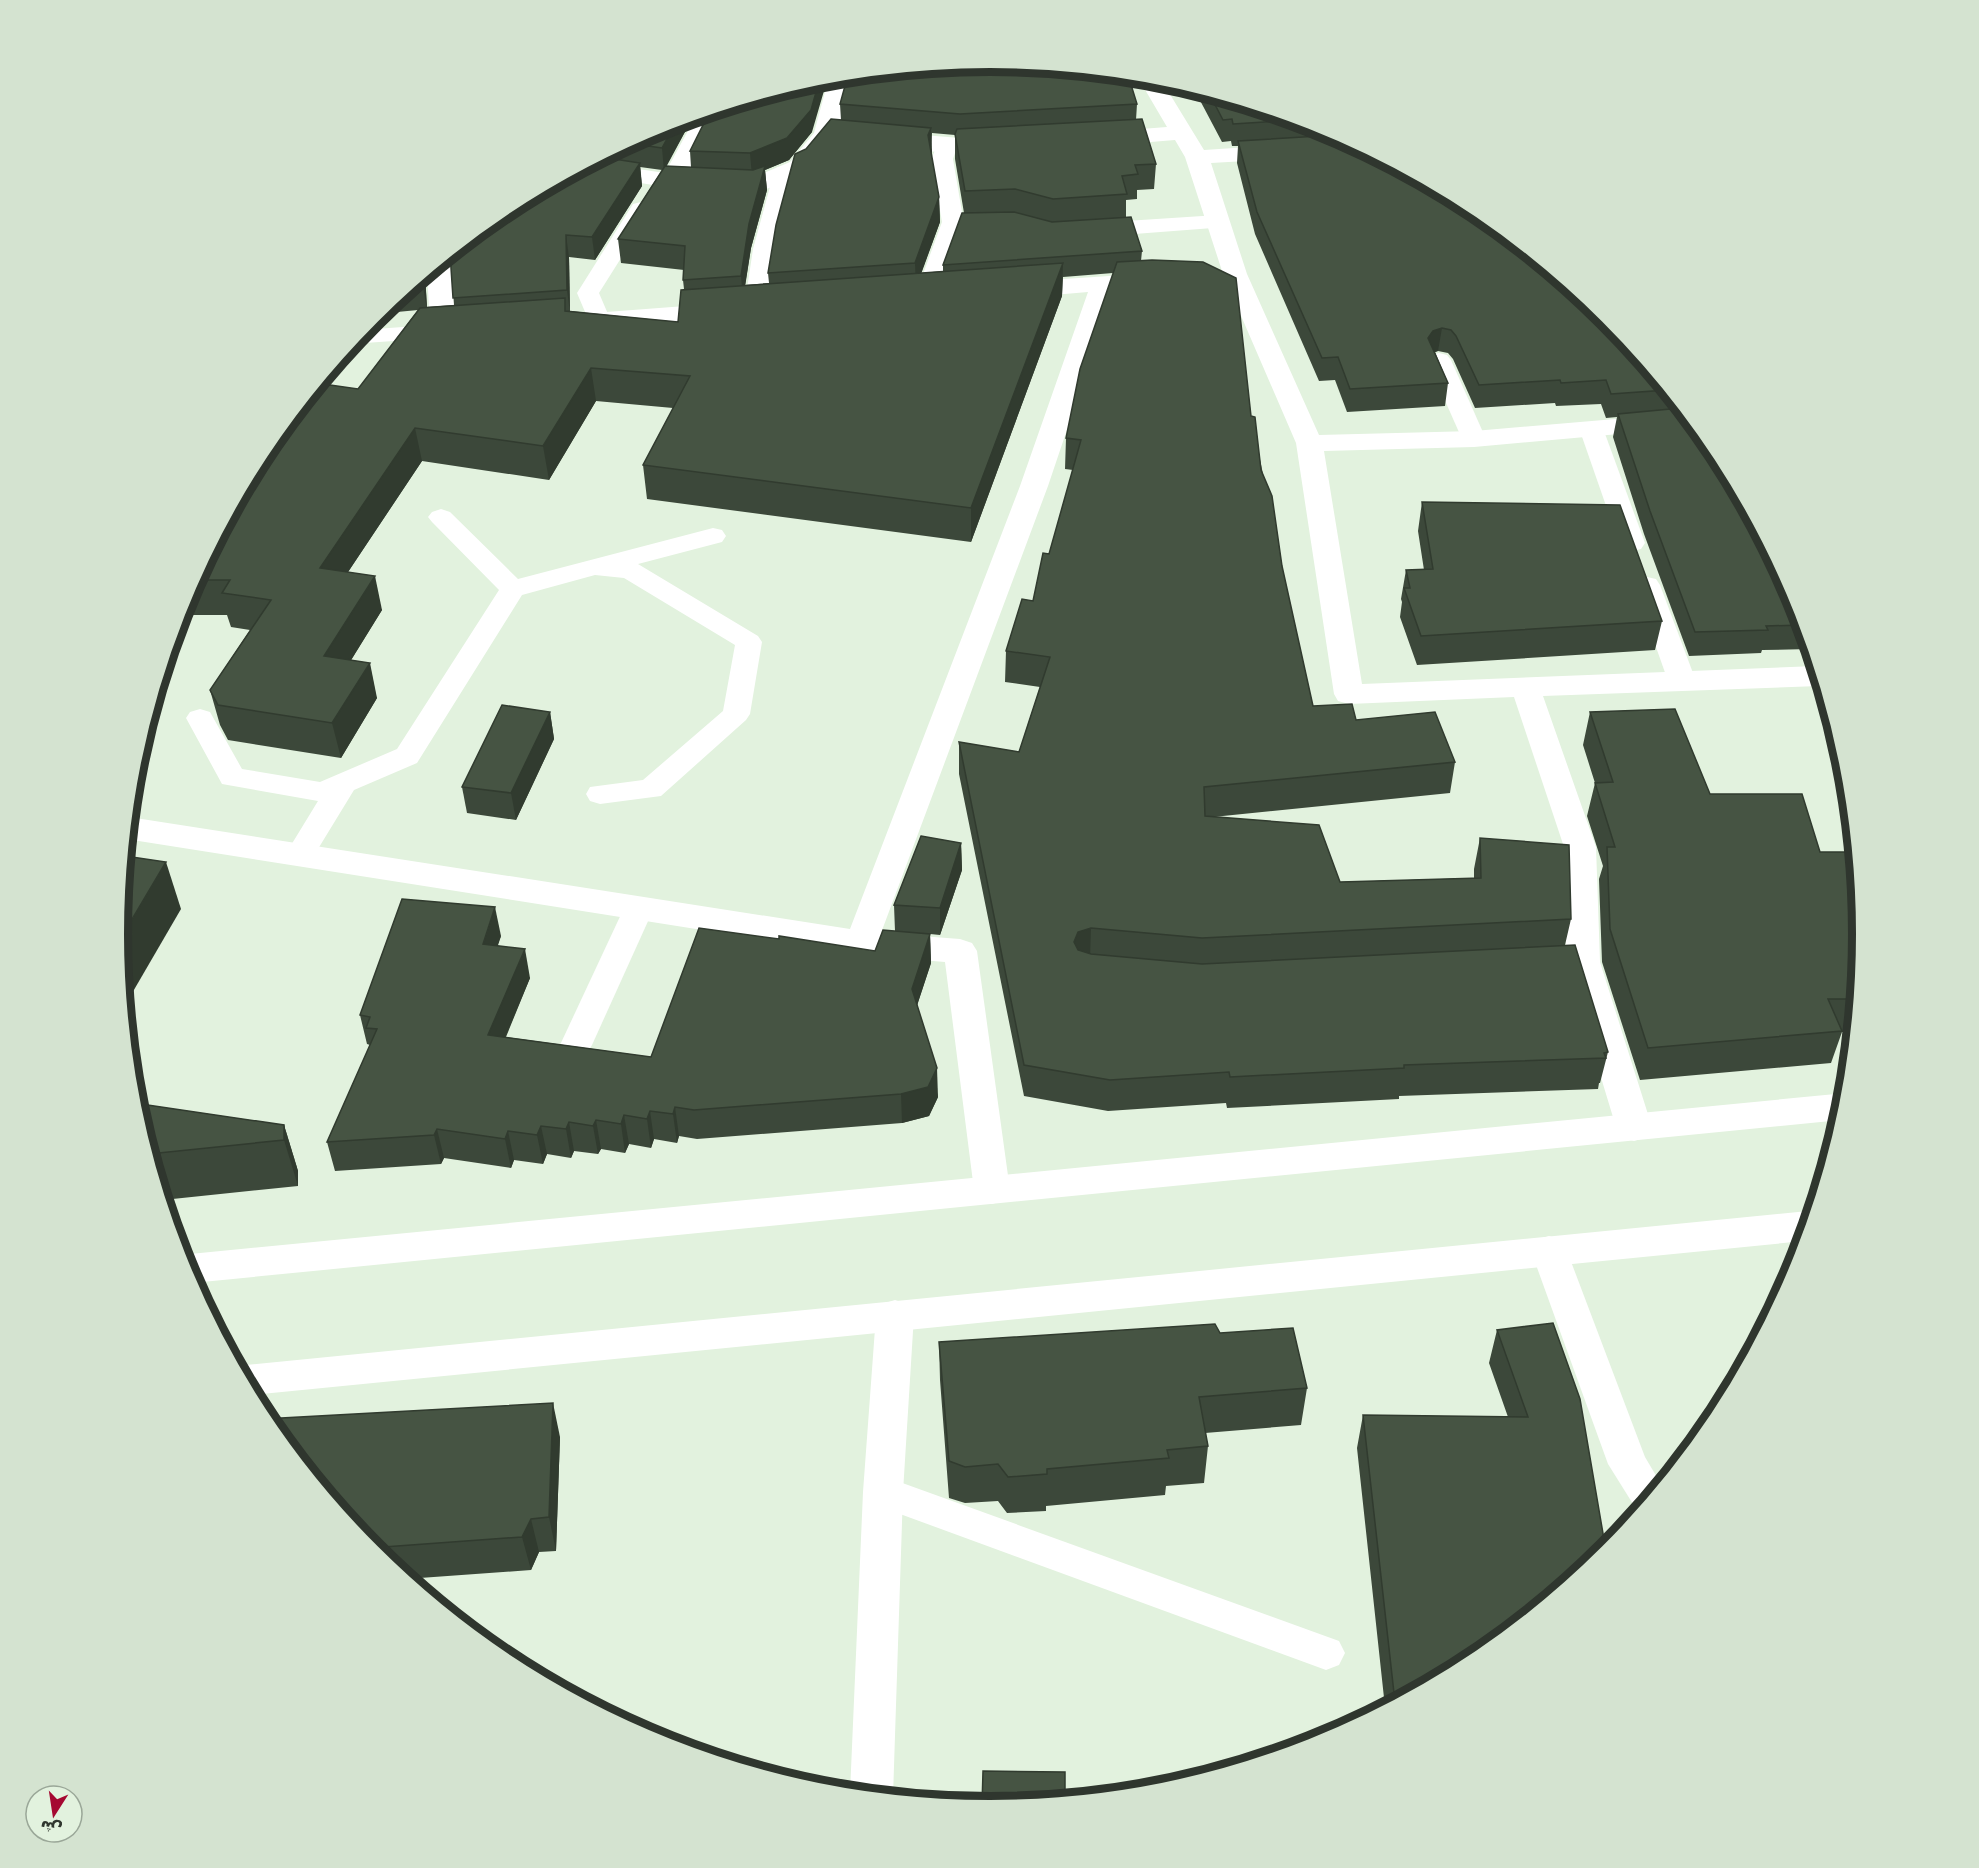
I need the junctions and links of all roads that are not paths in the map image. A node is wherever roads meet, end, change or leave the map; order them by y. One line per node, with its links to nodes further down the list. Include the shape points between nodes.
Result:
1 (847, 84): 5 (street)
2 (1155, 88): 4 (street)
3 (704, 121): 13 (street)
4 (1182, 132): 6 (street); 10 (street)
5 (847, 136): 8 (street); 12 (street)
6 (1076, 140)
7 (1018, 142): 8 (street)
8 (947, 144): 15 (lane, via 942,159)
9 (1302, 151): 10 (street)
10 (1197, 157): 14 (street)
11 (592, 170): 13 (street)
12 (785, 172): 13 (street, via 755,185); 23 (lane, via 764,249)
13 (667, 180): 24 (lane, via 588,293)
14 (1218, 222): 17 (lane); 31 (street, via 1223,275)
15 (951, 225): 16 (lane); 22 (lane)
16 (1024, 225)
17 (1074, 232)
18 (441, 270): 26 (street, via 454,331)
19 (1176, 278): 20 (street)
20 (1104, 283): 21 (street); 45 (street, via 1034,486)
21 (997, 291)
22 (926, 296)
23 (766, 308): 24 (street)
24 (599, 321): 25 (street)
25 (566, 323)
26 (368, 337)
27 (1439, 360): 30 (lane)
28 (1682, 421): 29 (street)
29 (1592, 431): 30 (street); 37 (lane)
30 (1474, 439): 31 (street)
31 (1309, 443): 38 (street, via 1348,694)
32 (441, 517): 35 (lane)
33 (714, 536): 34 (lane)
34 (589, 569): 35 (lane); 41 (lane, via 630,570 749,642 736,714 651,789)
35 (513, 589): 40 (lane, via 407,756)
36 (1812, 676): 37 (street)
37 (1682, 681): 38 (street)
38 (1525, 687): 48 (street, via 1580,847 1571,963)
39 (200, 718): 40 (lane, via 232,777 322,792)
40 (343, 784): 43 (lane)
41 (600, 794)
42 (134, 829): 43 (street)
43 (300, 855): 44 (street)
44 (639, 908): 45 (street); 46 (lane)
45 (861, 943): 49 (street, via 960,951)
46 (576, 1045)
47 (1834, 1107): 48 (street)
48 (1634, 1127): 49 (street)
49 (992, 1190): 52 (street)
50 (1800, 1227): 51 (street)
51 (1549, 1251): 53 (street); 56 (street, via 1628,1464)
52 (195, 1268)
53 (895, 1315): 54 (street); 55 (street)
54 (252, 1379)
55 (883, 1492): 57 (lane); 58 (street)
56 (1645, 1493)
57 (1326, 1653)
58 (872, 1788)

